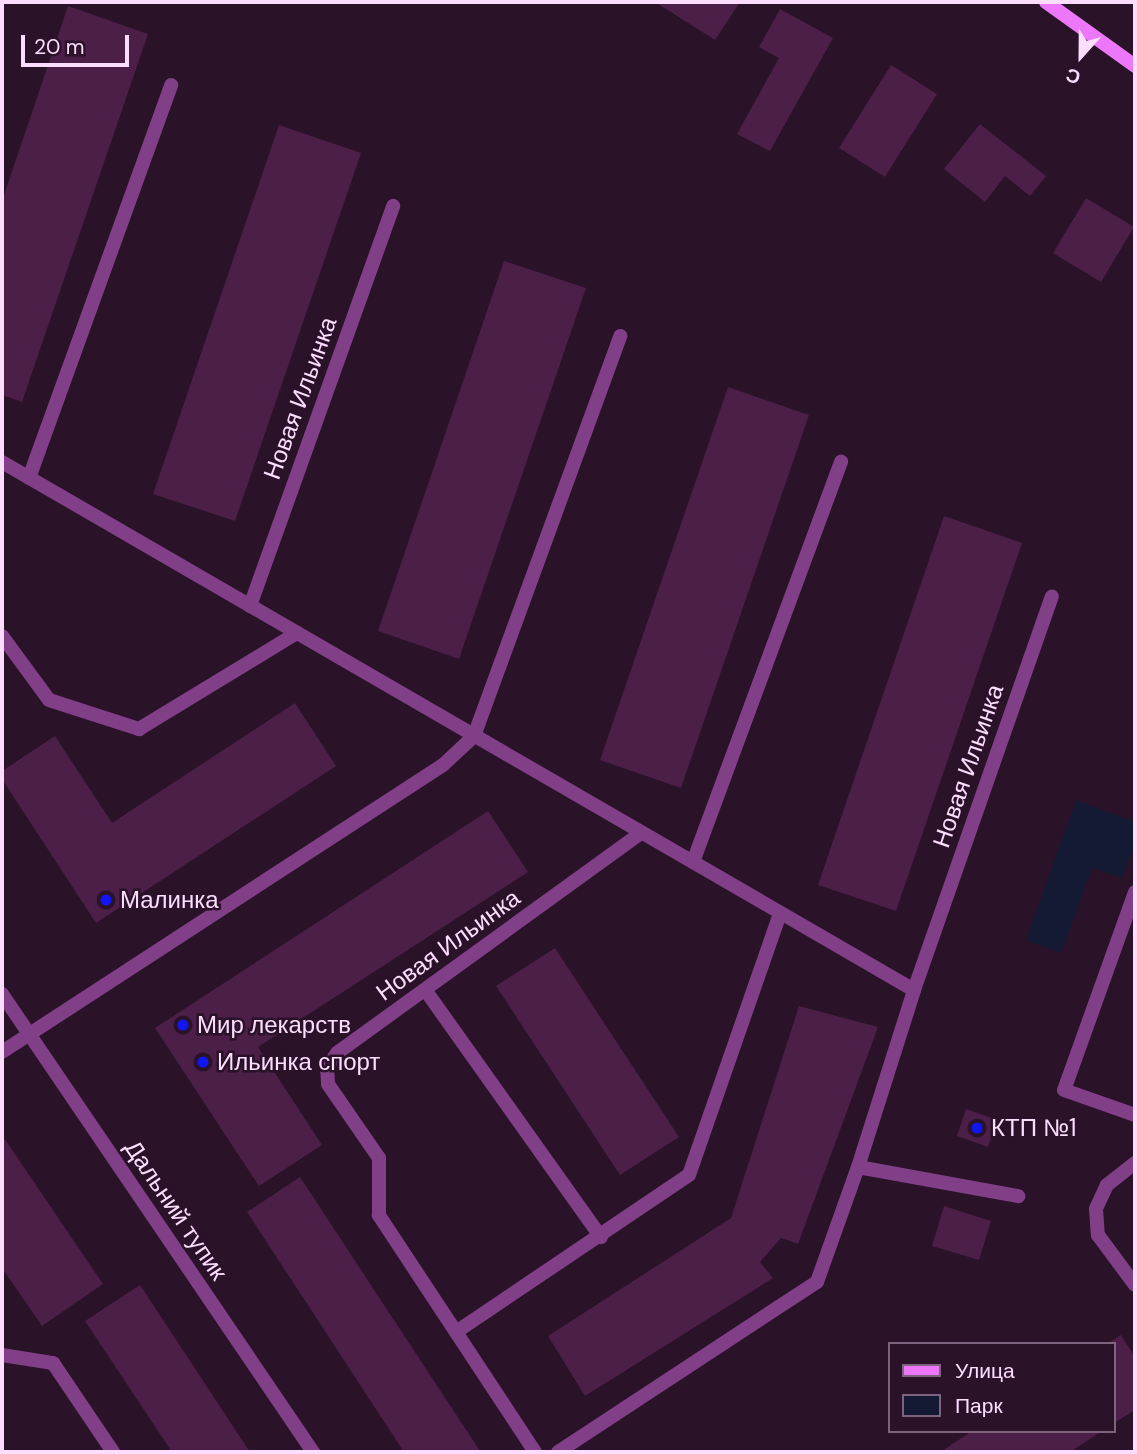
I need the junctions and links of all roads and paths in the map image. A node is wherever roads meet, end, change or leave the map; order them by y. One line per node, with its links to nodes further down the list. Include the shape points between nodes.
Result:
1 (1046, 2): 2 (street)
2 (1135, 66)
3 (172, 85): 8 (street)
4 (393, 206): 10 (street, Новая Ильинка)
5 (620, 336): 13 (street)
6 (841, 461): 15 (street)
7 (2, 462): 8 (street)
8 (29, 478): 10 (street)
9 (1052, 596): 18 (street, Новая Ильинка)
10 (250, 606): 11 (street)
11 (298, 633): 12 (street, via 139,729 49,700); 13 (street)
12 (2, 636)
13 (474, 736): 14 (street); 21 (street, via 443,765)
14 (641, 833): 15 (street); 19 (street, Новая Ильинка)
15 (693, 862): 17 (street)
16 (1135, 892): 23 (street, via 1064,1090)
17 (780, 913): 18 (street); 27 (street, via 689,1175)
18 (914, 990): 25 (street, Новая Ильинка)
19 (426, 991): 27 (street); 29 (street, Новая Ильинка, via 337,1053 327,1067 328,1084 379,1158 379,1214)
20 (2, 994): 21 (street, Дальний тупик)
21 (29, 1034): 22 (street); 32 (street, Дальний тупик)
22 (2, 1052)
23 (1135, 1115)
24 (1135, 1163): 28 (street, via 1107,1185 1096,1209 1098,1235)
25 (858, 1167): 26 (street); 34 (street, Новая Ильинка, via 817,1282)
26 (1018, 1196)
27 (601, 1237): 29 (street)
28 (1135, 1285)
29 (456, 1332): 33 (street, Новая Ильинка)
30 (2, 1355): 31 (street, via 54,1363)
31 (113, 1452)
32 (313, 1452)
33 (536, 1452)
34 (558, 1452)

